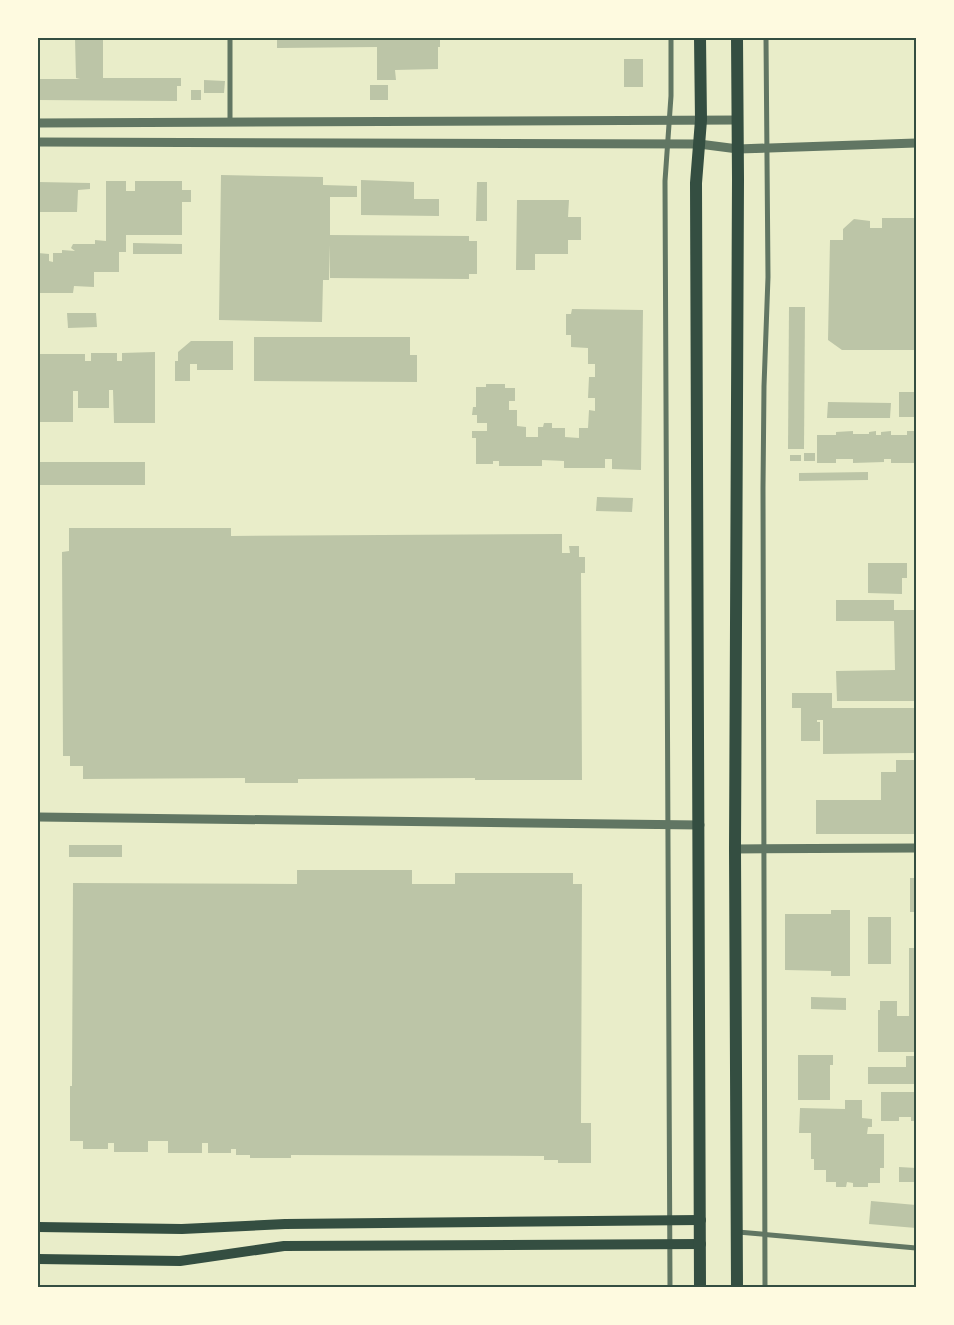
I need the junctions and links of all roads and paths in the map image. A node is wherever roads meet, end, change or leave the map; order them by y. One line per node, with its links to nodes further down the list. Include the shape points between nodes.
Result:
1 (230, 38): 9 (street)
2 (671, 38): 6 (street)
3 (700, 38): 7 (main road)
4 (737, 38): 8 (main road)
5 (766, 38): 15 (street)
6 (669, 120): 7 (street); 9 (street); 13 (street)
7 (701, 120): 8 (street); 14 (main road)
8 (738, 120): 16 (main road)
9 (230, 122): 10 (street)
10 (38, 123)
11 (38, 142): 13 (street)
12 (916, 143): 15 (street)
13 (668, 144): 14 (street); 18 (street, via 665,191)
14 (699, 144): 16 (street); 19 (main road, via 696,182)
15 (768, 148): 16 (street); 22 (street, via 763,488)
16 (738, 149): 21 (main road)
17 (38, 816): 18 (street)
18 (668, 825): 19 (street); 24 (street)
19 (700, 825): 23 (main road)
20 (916, 848): 22 (street)
21 (735, 849): 22 (street); 26 (main road)
22 (764, 849): 27 (street)
23 (701, 1220): 24 (main road); 29 (main road)
24 (670, 1221): 25 (main road, via 286,1224 182,1229); 28 (street)
25 (38, 1227)
26 (737, 1232): 27 (street); 34 (main road)
27 (764, 1234): 30 (street); 35 (street)
28 (670, 1244): 29 (main road); 31 (main road, via 284,1246 180,1261); 32 (street)
29 (701, 1244): 33 (main road)
30 (916, 1248)
31 (38, 1258)
32 (670, 1288)
33 (700, 1288)
34 (737, 1288)
35 (764, 1288)

